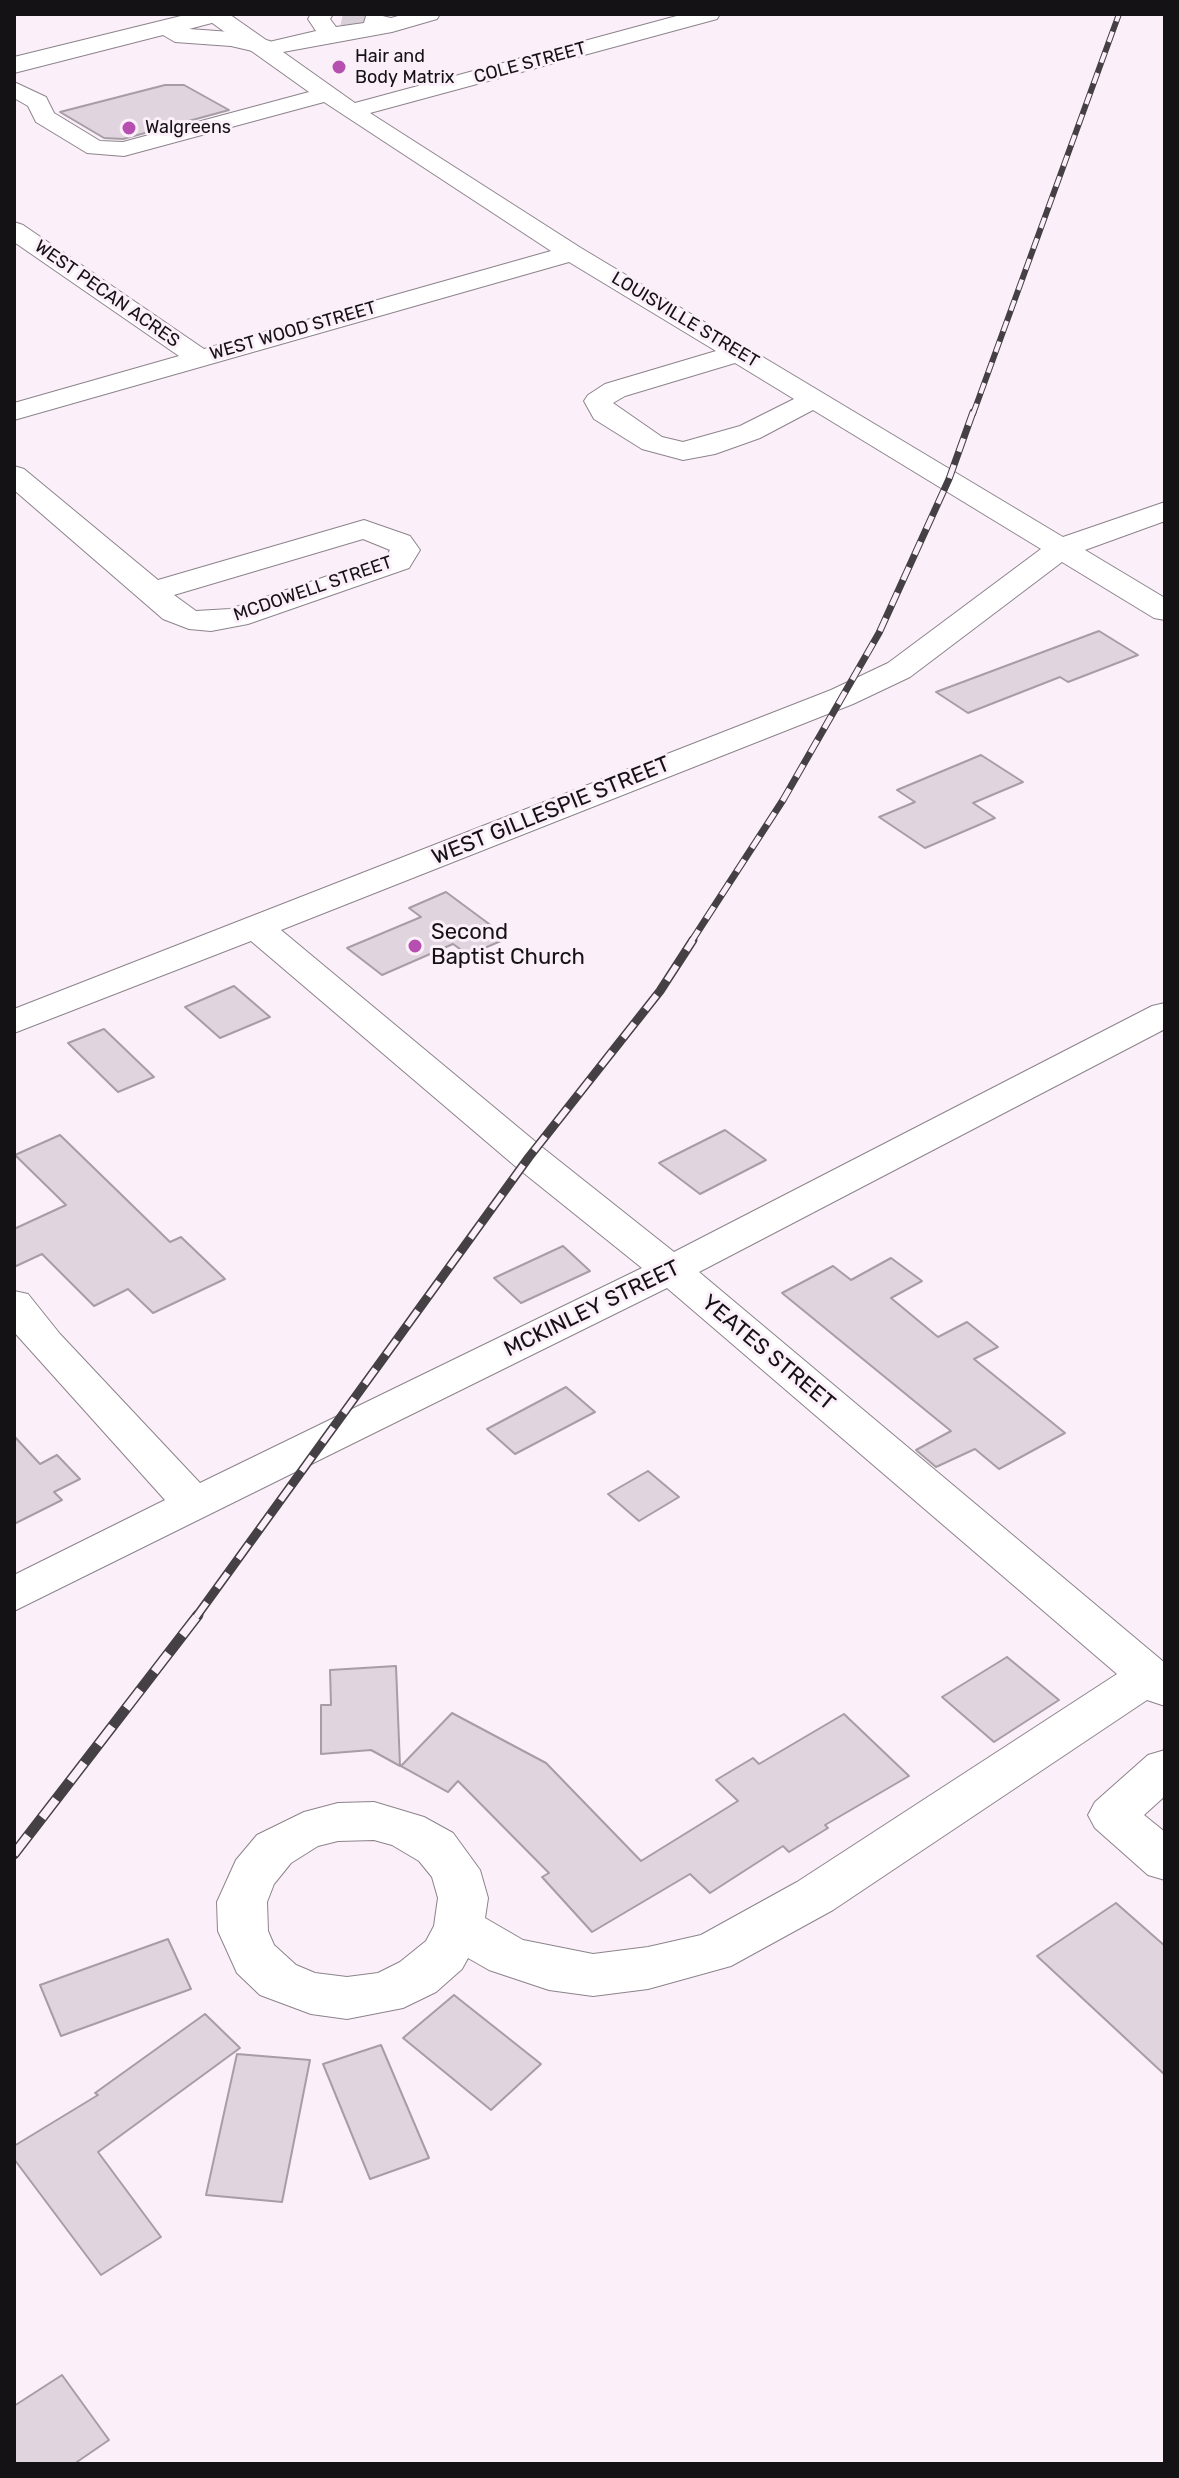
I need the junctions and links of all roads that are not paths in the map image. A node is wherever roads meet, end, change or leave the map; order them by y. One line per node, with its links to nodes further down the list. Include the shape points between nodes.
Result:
1 (164, 14): 5 (main road)
2 (216, 14): 5 (main road); 7 (street, LOUISVILLE STREET)
3 (427, 14): 6 (street, via 383,23)
4 (709, 14): 12 (street, COLE STREET)
5 (140, 23): 7 (main road); 8 (main road); 9 (main road)
6 (326, 24): 7 (street)
7 (263, 48): 11 (street, LOUISVILLE STREET)
8 (14, 51)
9 (14, 65)
10 (14, 89): 11 (street, via 38,102 44,117 95,148 124,149)
11 (328, 94): 12 (street, LOUISVILLE STREET)
12 (351, 111): 14 (street, LOUISVILLE STREET)
13 (14, 230): 16 (street, WEST PECAN ACRES)
14 (572, 253): 15 (street, LOUISVILLE STREET); 16 (street, WEST WOOD STREET)
15 (740, 353): 17 (street, LOUISVILLE STREET); 17 (street, via 615,390 598,401 604,413 652,443 683,451 750,432)
16 (199, 358): 18 (street, WEST WOOD STREET)
17 (814, 399): 21 (street, LOUISVILLE STREET)
18 (14, 412)
19 (14, 475): 22 (street, MCDOWELL STREET)
20 (1165, 511): 21 (street, WEST GILLESPIE STREET)
21 (1061, 548): 23 (street, LOUISVILLE STREET); 24 (street, WEST GILLESPIE STREET, via 899,670 842,697)
22 (153, 591): 22 (street, MCDOWELL STREET, via 174,612 211,622 398,562 405,550 384,534 364,529)
23 (1165, 611)
24 (257, 928): 26 (street, WEST GILLESPIE STREET); 27 (street, YEATES STREET)
25 (1165, 1014): 27 (street, MCKINLEY STREET)
26 (14, 1022)
27 (671, 1270): 29 (street, MCKINLEY STREET); 31 (street, YEATES STREET)
28 (14, 1304): 29 (street)
29 (194, 1504): 30 (street, MCKINLEY STREET)
30 (14, 1595)
31 (1157, 1683): 34 (street, via 815,1896 713,1952 593,1975 507,1956)
32 (1165, 1768): 33 (street, via 1112,1815)
33 (1165, 1861)
34 (459, 1927): 34 (street, via 444,1955 418,1977 385,1993 335,1997 278,1980 255,1958 243,1931 242,1902 253,1874 284,1843 338,1822 374,1821 407,1830 436,1847 455,1870 463,1898)

